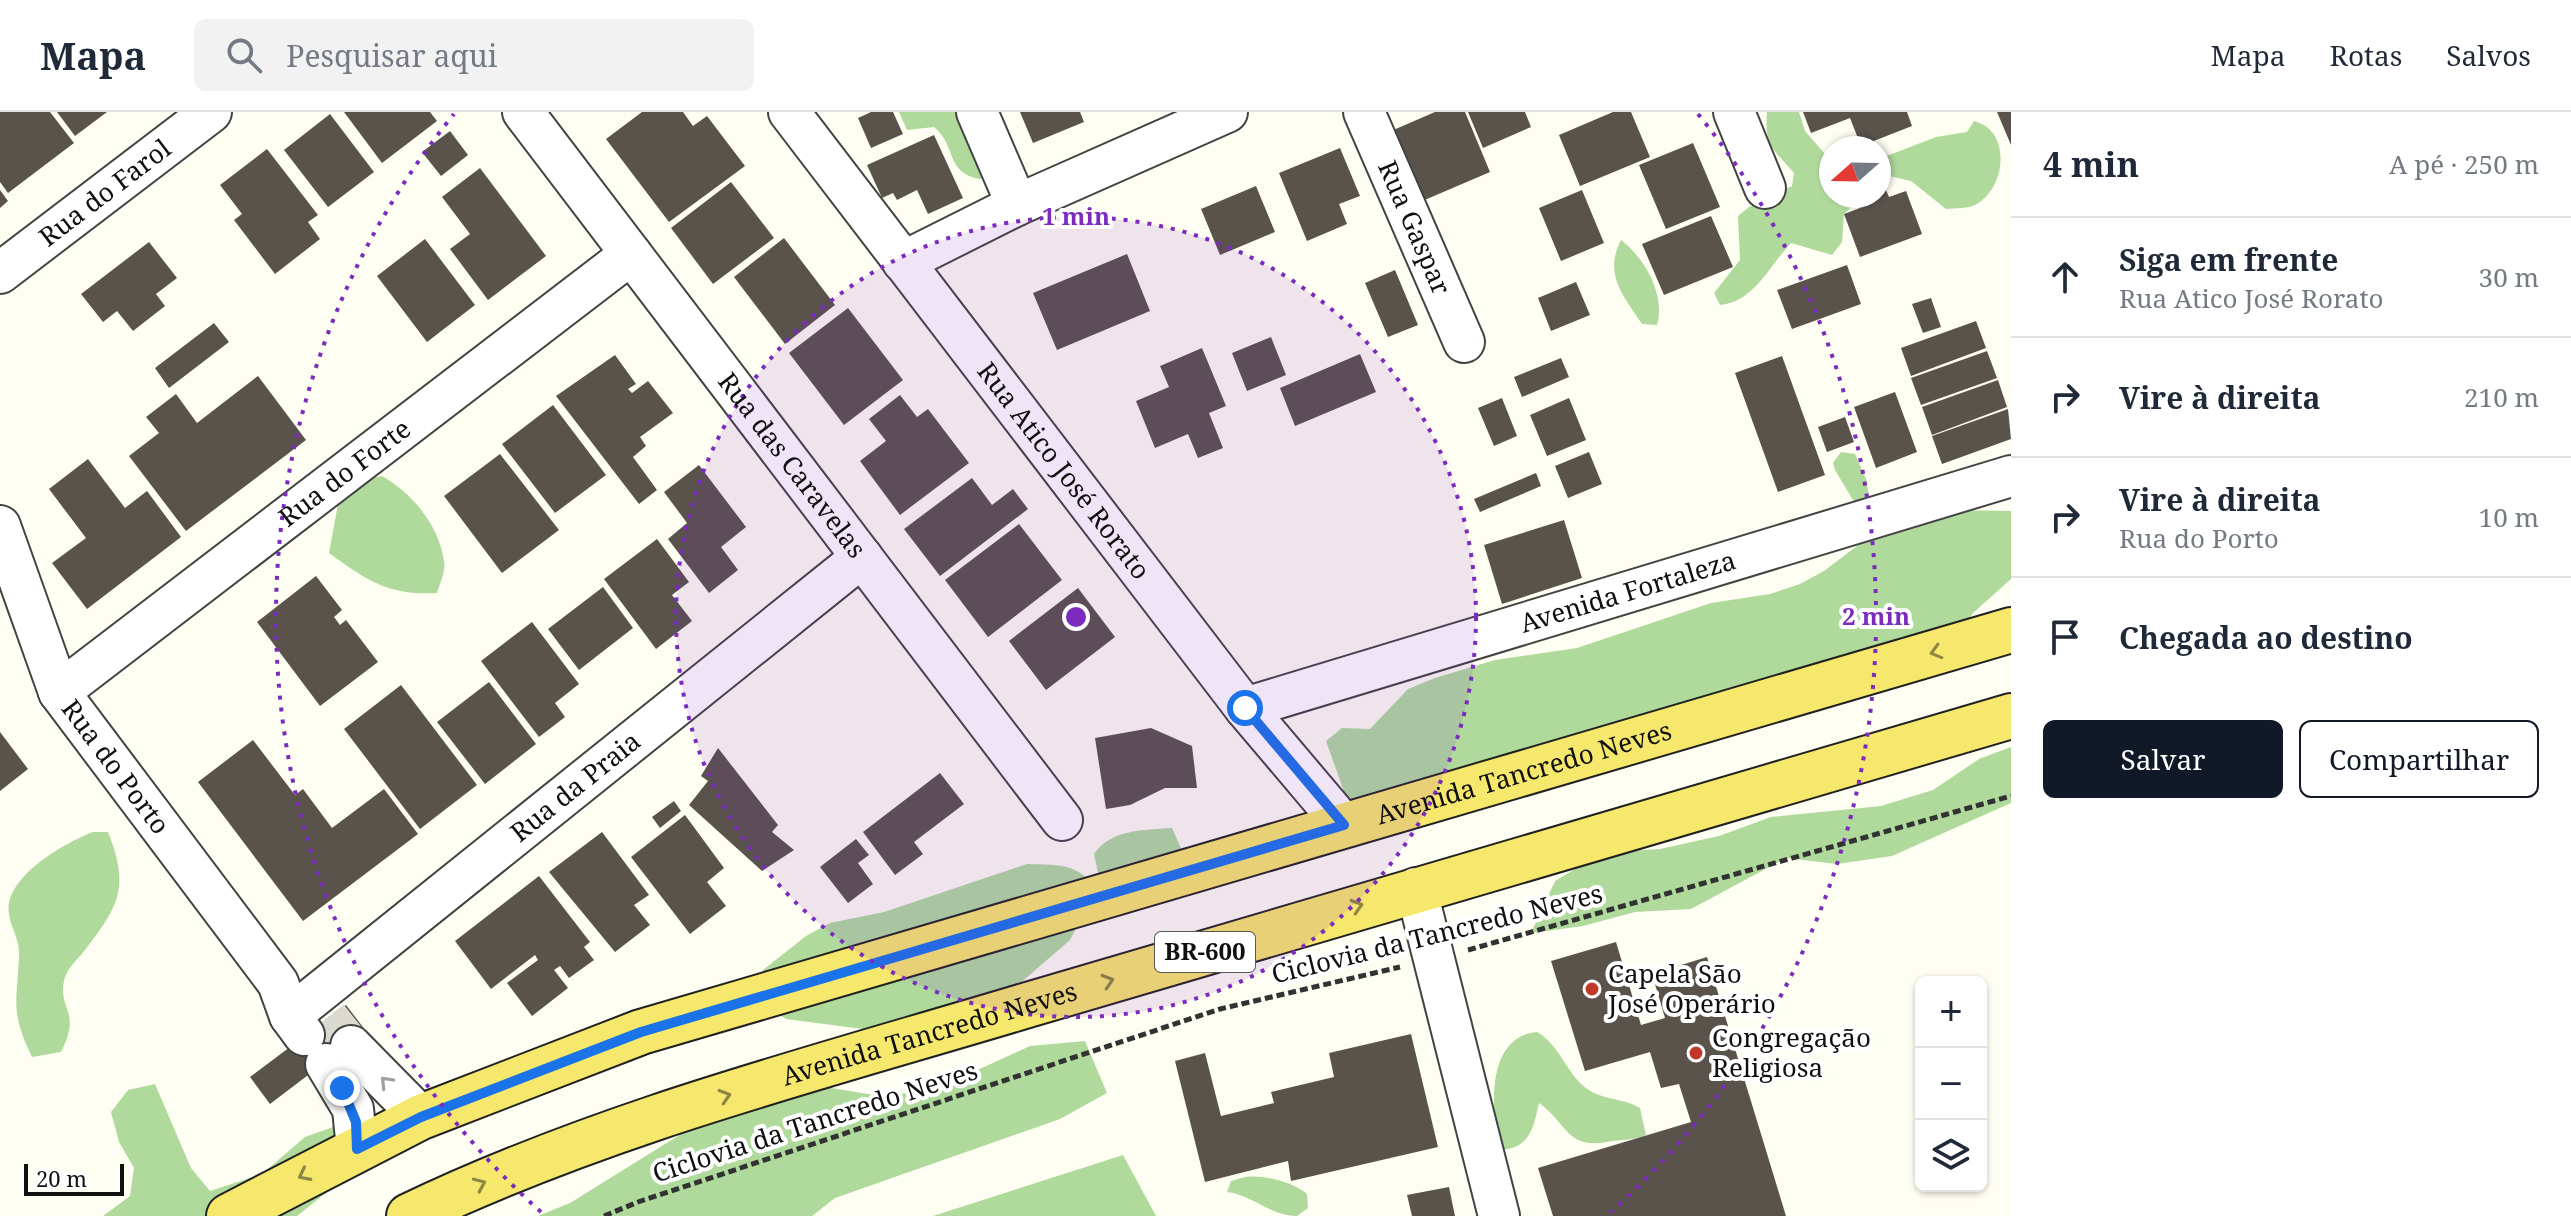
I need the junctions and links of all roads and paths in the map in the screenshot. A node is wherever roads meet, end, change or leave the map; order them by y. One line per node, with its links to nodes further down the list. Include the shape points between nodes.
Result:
1 (211, 112): 12 (street, Rua do Farol)
2 (523, 112): 10 (street, Rua das Caravelas)
3 (789, 112): 11 (street, Rua Atico José Rorato)
4 (977, 112): 9 (street)
5 (1227, 112): 9 (street)
6 (1364, 112): 13 (street, Rua Gaspar)
7 (1734, 112): 8 (street)
8 (1765, 188)
9 (1017, 205): 11 (street)
10 (631, 254): 16 (street, Rua das Caravelas); 18 (street, Rua do Forte)
11 (903, 262): 19 (street, Rua Atico José Rorato)
12 (0, 273)
13 (1464, 342)
14 (2011, 476): 19 (street, Avenida Fortaleza)
15 (0, 526): 18 (street, Rua do Porto)
16 (862, 557): 22 (street, Rua das Caravelas); 27 (street, Rua da Praia)
17 (2011, 630): 23 (main road, Avenida Tancredo Neves, one-way to 23)
18 (59, 692): 27 (street, Rua do Porto)
19 (1245, 708): 23 (street, Rua Atico José Rorato)
20 (2011, 716): 24 (main road, Avenida Tancredo Neves / BR-600)
21 (2011, 796): 25 (path, Ciclovia da Tancredo Neves)
22 (1062, 820)
23 (1344, 825): 28 (main road, Avenida Tancredo Neves, via 641,1032)
24 (1416, 888): 31 (main road, Avenida Tancredo Neves / BR-600, one-way to 24, via 523,1165 659,1116); 33 (street)
25 (1464, 951)
26 (1403, 966): 32 (path, Ciclovia da Tancredo Neves, via 1220,1009)
27 (313, 1022): 28 (street, Rua do Porto, one-way to 27); 29 (street, Rua do Porto, via 353,1109)
28 (421, 1117): 29 (main road, Avenida Tancredo Neves)
29 (357, 1149): 30 (main road, Avenida Tancredo Neves, one-way to 30)
30 (229, 1216)
31 (409, 1216)
32 (604, 1216)
33 (1499, 1216)

